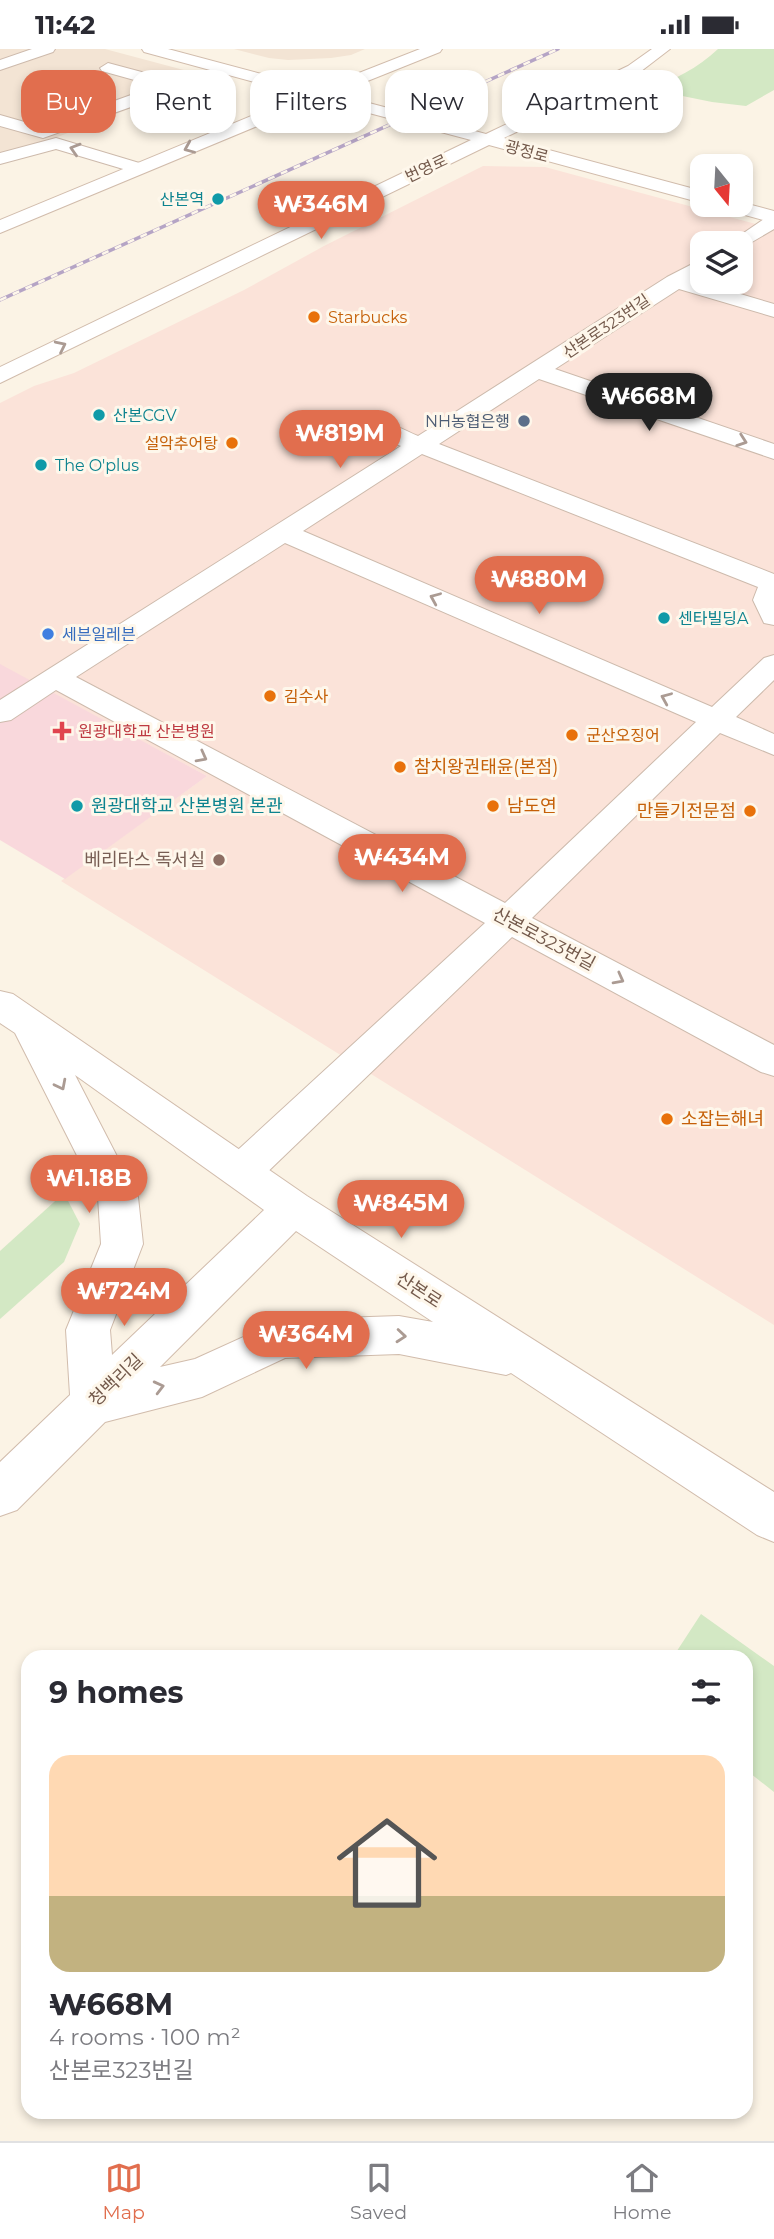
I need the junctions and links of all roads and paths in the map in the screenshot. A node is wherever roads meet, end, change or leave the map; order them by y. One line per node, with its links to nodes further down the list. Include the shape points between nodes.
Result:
1 (47, 49): 6 (street)
2 (149, 49): 10 (street, 광정로)
3 (434, 49): 5 (street)
4 (662, 49): 16 (street, 번영로, via 633,62 566,111)
5 (399, 63): 8 (street); 9 (street)
6 (0, 65)
7 (108, 68): 13 (street, via 173,86 43,134)
8 (332, 69)
9 (371, 74)
10 (250, 89)
11 (250, 95): 15 (street)
12 (371, 109): 16 (street, 광정로)
13 (0, 120)
14 (250, 122): 15 (street)
15 (245, 124): 19 (street, one-way to 19)
16 (486, 140): 20 (street, 광정로); 21 (street, 번영로)
17 (587, 147): 20 (street)
18 (0, 159): 19 (street, one-way to 18, via 56,143)
19 (140, 169): 25 (street)
20 (634, 178): 21 (street, via 548,163 490,161); 22 (street, 광정로)
21 (402, 179): 31 (street, 번영로, one-way to 21)
22 (690, 194)
23 (753, 212): 24 (street)
24 (774, 219): 26 (street)
25 (0, 227)
26 (753, 233)
27 (690, 272): 28 (street, 산본로323번길)
28 (674, 281): 29 (street); 30 (street, 산본로323번길)
29 (774, 311)
30 (539, 371): 33 (street, 산본로323번길); 34 (street, 산본로323번길, one-way to 34)
31 (0, 376)
32 (369, 425): 33 (street)
33 (421, 446): 35 (street, 산본로323번길); 36 (street)
34 (774, 453)
35 (285, 533): 39 (street, 산본로323번길); 41 (street, one-way to 35)
36 (774, 583): 37 (street, via 767,600)
37 (774, 617)
38 (774, 664): 41 (street)
39 (55, 678): 40 (street, 산본로323번길); 43 (street, 산본로323번길, one-way to 43)
40 (0, 713)
41 (716, 720): 42 (street); 43 (street)
42 (774, 745)
43 (509, 920): 45 (street, 산본로323번길, one-way to 45); 46 (street)
44 (15, 1015): 46 (street, 산본로); 49 (street, one-way to 49, via 118,1197 122,1244 88,1330)
45 (774, 1062)
46 (242, 1171): 47 (street, 산본로)
47 (293, 1208): 48 (street, 산본로); 49 (street, 청백리길)
48 (527, 1360): 49 (street, one-way to 48, via 202,1377 281,1339 399,1335); 51 (street, 산본로)
49 (93, 1404): 50 (street, 청백리길)
50 (0, 1494)
51 (774, 1519)

